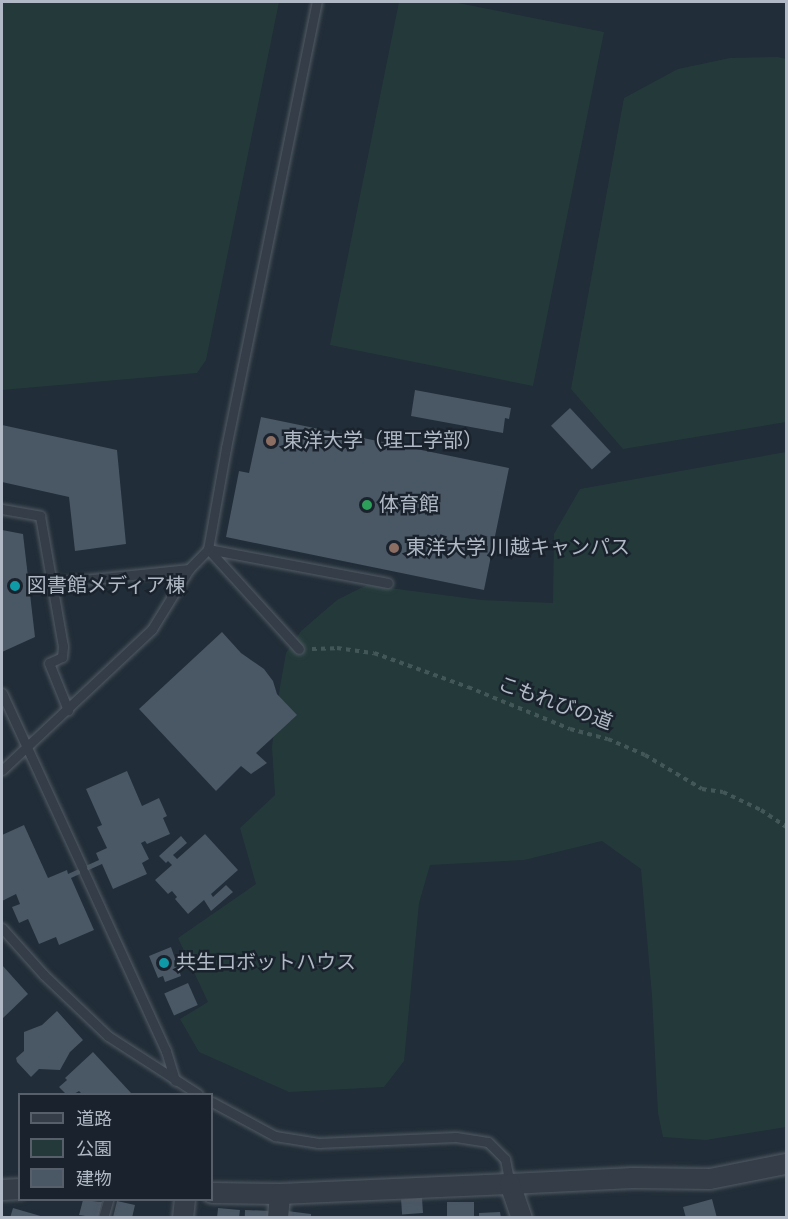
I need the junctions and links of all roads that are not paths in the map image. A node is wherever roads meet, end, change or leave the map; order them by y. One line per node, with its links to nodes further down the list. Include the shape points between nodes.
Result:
1 (317, 2): 3 (lane)
2 (2, 509): 5 (lane, via 40,516)
3 (208, 549): 4 (lane); 6 (lane); 7 (lane)
4 (189, 569): 5 (lane); 9 (lane, via 152,629)
5 (54, 583): 9 (lane, via 63,646 62,657 49,663)
6 (388, 583)
7 (299, 649)
8 (2, 693): 10 (lane)
9 (68, 710): 10 (lane)
10 (27, 749): 11 (lane); 13 (lane, via 166,1052)
11 (2, 770)
12 (2, 928): 13 (lane, via 108,1036)
13 (175, 1081): 14 (lane)
14 (195, 1093)
15 (213, 1103): 17 (lane, via 275,1136 318,1143 456,1137 488,1142 504,1159)
16 (786, 1164): 17 (street, via 710,1179)
17 (510, 1184): 21 (street); 27 (street)
18 (18, 1189): 19 (street)
19 (2, 1190)
20 (213, 1193): 21 (street)
21 (280, 1194): 26 (street)
22 (108, 1201): 24 (lane)
23 (185, 1201): 25 (street)
24 (103, 1218)
25 (183, 1218)
26 (278, 1218)
27 (522, 1218)

